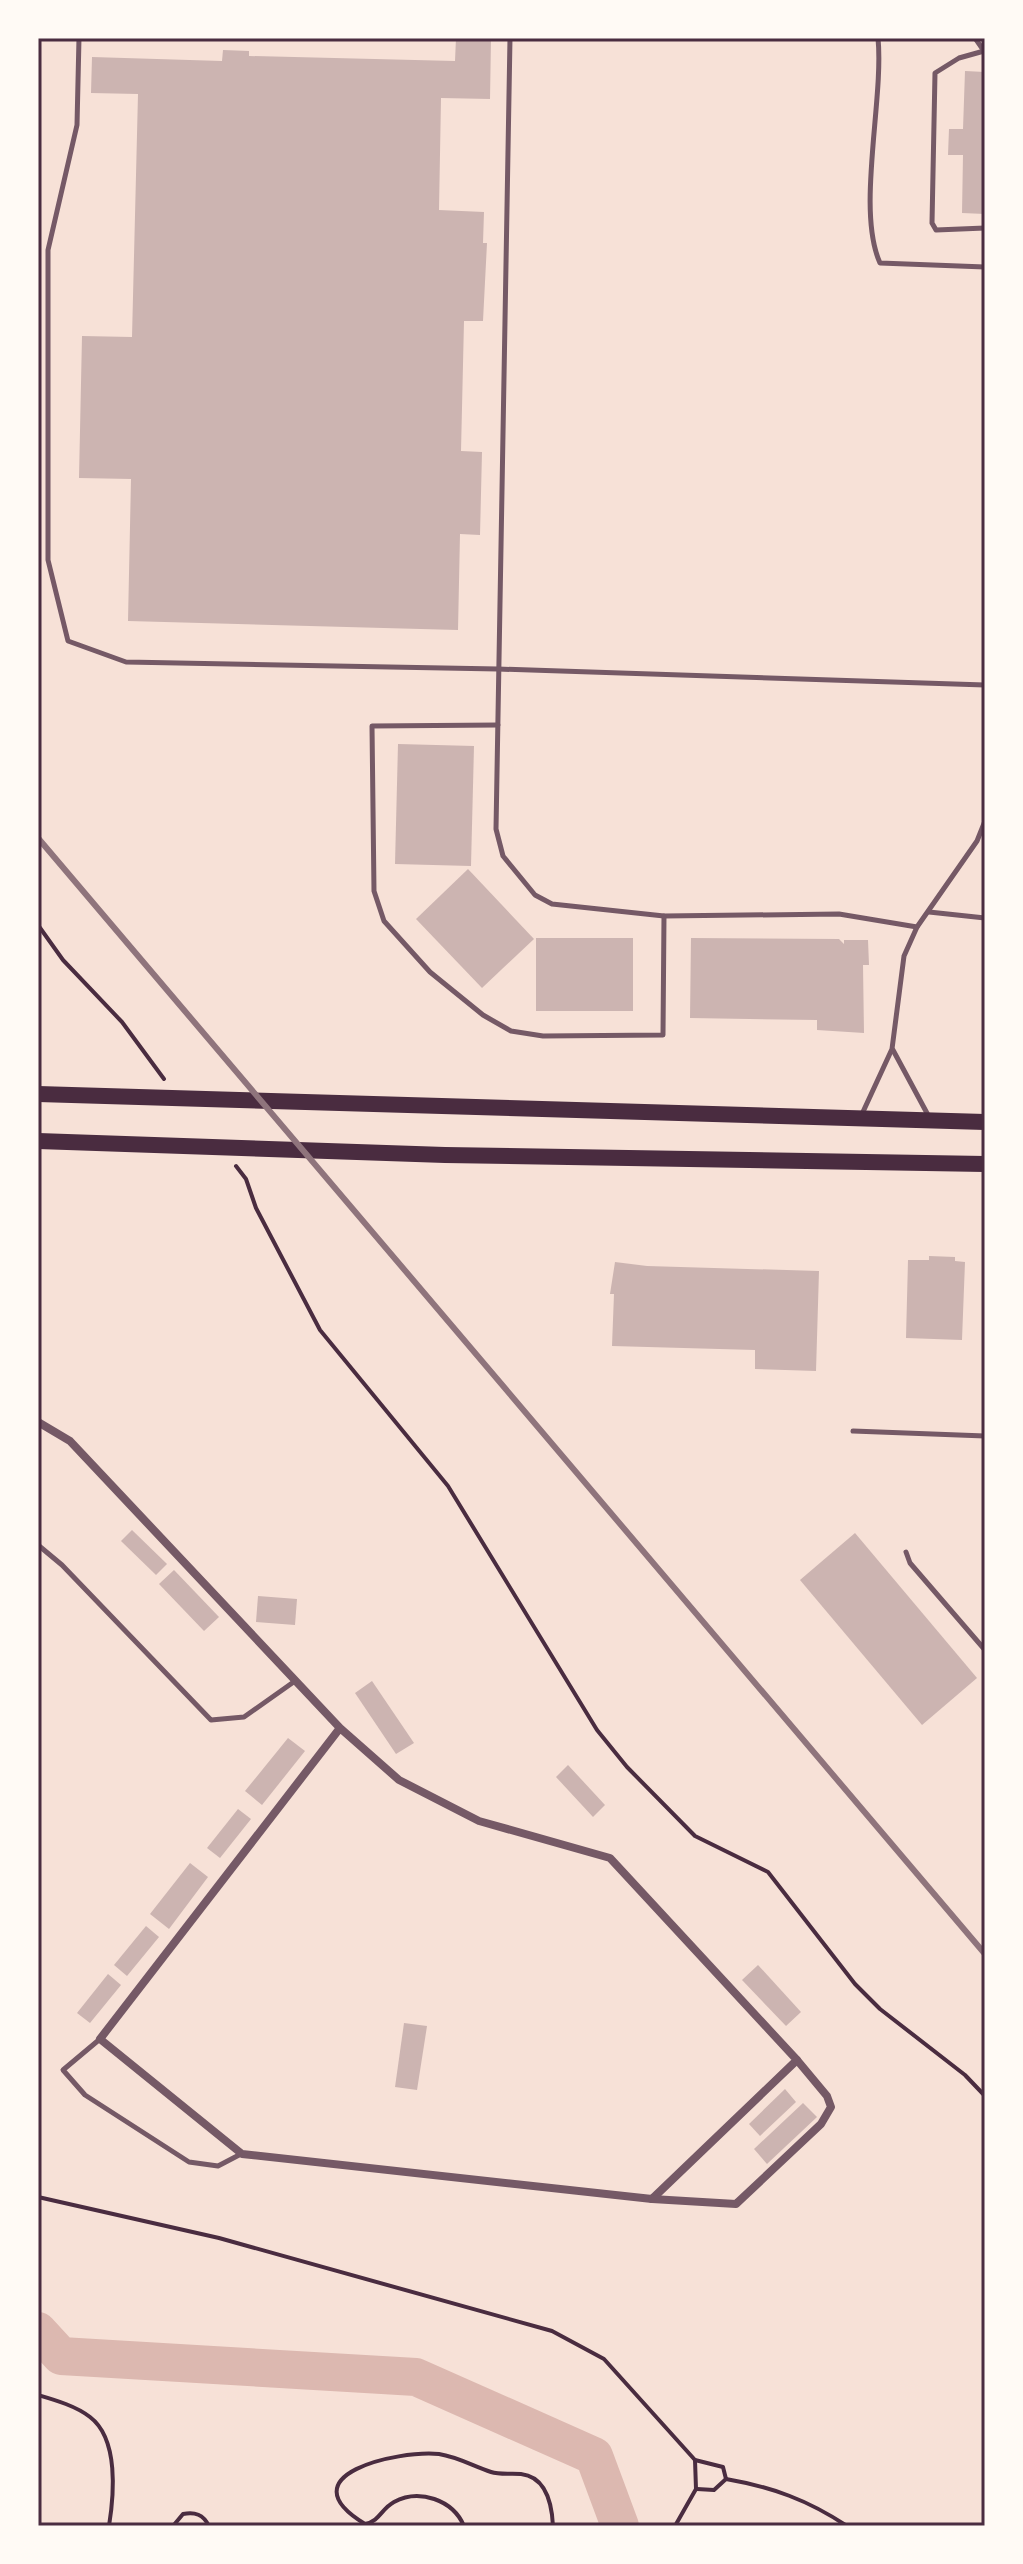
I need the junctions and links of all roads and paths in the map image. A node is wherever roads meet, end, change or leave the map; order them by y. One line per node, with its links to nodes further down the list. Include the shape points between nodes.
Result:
1 (79, 38): 8 (lane, via 77,125 48,250 48,560 68,641 126,662)
2 (510, 38): 8 (lane)
3 (878, 38): 7 (lane, via 872,215 873,246 880,263)
4 (975, 38): 5 (lane)
5 (984, 51): 6 (lane, via 935,73 932,223 936,230)
6 (985, 228)
7 (985, 267)
8 (498, 669): 9 (lane); 10 (lane)
9 (985, 685)
10 (498, 725): 13 (lane, via 496,829 503,856 535,895 552,904); 13 (lane, via 372,726 374,891 384,921 430,972 511,1031 543,1036 663,1035)
11 (985, 821): 12 (lane)
12 (928, 912): 14 (lane); 16 (lane)
13 (664, 916): 16 (lane, via 839,914)
14 (985, 918)
15 (38, 925): 18 (path)
16 (917, 927): 17 (lane, via 904,956)
17 (892, 1049): 20 (lane); 21 (lane)
18 (169, 1084)
19 (38, 1094): 20 (main road)
20 (860, 1119): 21 (main road)
21 (930, 1119): 22 (main road)
22 (985, 1122)
23 (38, 1141): 25 (main road, via 445,1155)
24 (227, 1155): 36 (path, via 246,1179 320,1330 448,1486 597,1730 695,1836 768,1872 855,1984)
25 (985, 1164)
26 (38, 1422): 32 (street, via 70,1441)
27 (853, 1431): 28 (lane)
28 (985, 1436)
29 (38, 1545): 32 (lane, via 211,1720 244,1717)
30 (906, 1552): 31 (lane)
31 (985, 1650)
32 (296, 1680): 33 (street)
33 (340, 1728): 34 (street); 35 (street, via 399,1780 479,1821 610,1858)
34 (100, 2039): 37 (street); 37 (lane, via 63,2070 85,2095 189,2162 218,2166)
35 (797, 2060): 39 (street); 39 (street, via 827,2096 831,2107 821,2124 736,2204)
36 (985, 2096)
37 (242, 2154): 39 (street)
38 (38, 2197): 41 (path, via 219,2238 552,2331 604,2359)
39 (652, 2199)
40 (38, 2395): 44 (path, via 85,2414 101,2430 111,2463)
41 (695, 2460): 42 (path, via 723,2467); 43 (path)
42 (726, 2479): 43 (path, via 714,2490); 50 (path, via 787,2493)
43 (696, 2489): 49 (path)
44 (109, 2526)
45 (173, 2526): 46 (path, via 192,2512)
46 (209, 2526)
47 (464, 2526): 48 (path, via 448,2505 416,2495 391,2504 380,2518 365,2524 347,2510 339,2486 346,2474 377,2459 436,2454 460,2458 493,2473 525,2474 541,2485 550,2497)
48 (553, 2526)
49 (675, 2526)
50 (847, 2526)

